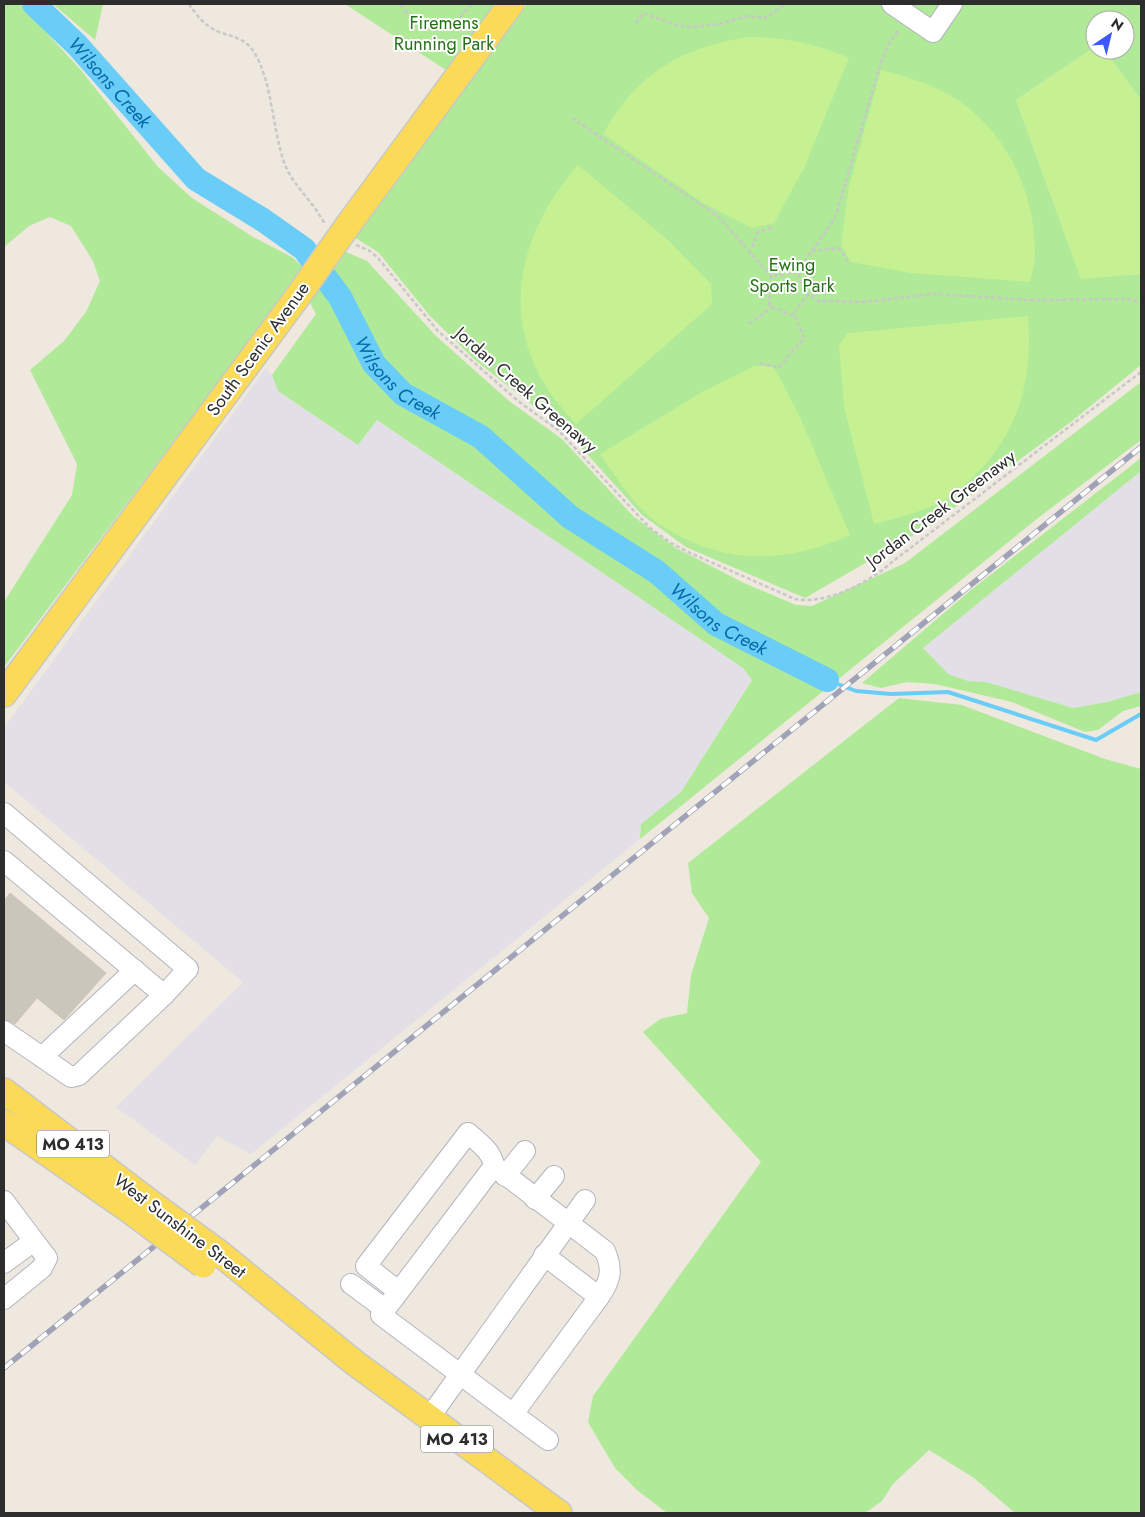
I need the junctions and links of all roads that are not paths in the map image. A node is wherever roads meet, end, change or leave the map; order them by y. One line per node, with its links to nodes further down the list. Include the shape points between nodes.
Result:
1 (511, 4): 4 (main road, South Scenic Avenue, bridge)
2 (952, 4): 3 (lane, via 933,32)
3 (901, 6)
4 (4, 694)
5 (4, 813): 8 (lane, via 188,969)
6 (4, 861): 7 (lane)
7 (135, 970): 8 (lane); 10 (lane)
8 (164, 995): 10 (lane, via 79,1075 70,1077)
9 (4, 1031): 10 (lane)
10 (42, 1057)
11 (4, 1092): 19 (main road, West Sunshine Street / MO 413)
12 (4, 1123): 19 (main road, West Sunshine Street / MO 413)
13 (525, 1152): 14 (lane)
14 (499, 1171): 16 (lane); 25 (lane); 25 (lane, via 486,1149 468,1133 366,1266)
15 (554, 1176): 16 (lane)
16 (535, 1200): 20 (lane)
17 (585, 1200): 20 (lane)
18 (4, 1202): 21 (lane)
19 (136, 1204): 31 (main road, West Sunshine Street / MO 413, bridge)
20 (567, 1222): 22 (lane); 26 (lane, via 605,1251 611,1266)
21 (34, 1241): 23 (lane); 27 (lane, via 47,1258 42,1268)
22 (544, 1255): 26 (lane); 29 (lane)
23 (4, 1263)
24 (351, 1284): 28 (lane)
25 (398, 1291): 28 (lane)
26 (599, 1297): 30 (lane)
27 (4, 1299)
28 (385, 1309): 29 (lane, via 381,1315)
29 (459, 1374): 30 (lane); 31 (lane)
30 (513, 1414): 32 (lane)
31 (429, 1418): 33 (main road, West Sunshine Street / MO 413)
32 (548, 1440)
33 (559, 1513)

